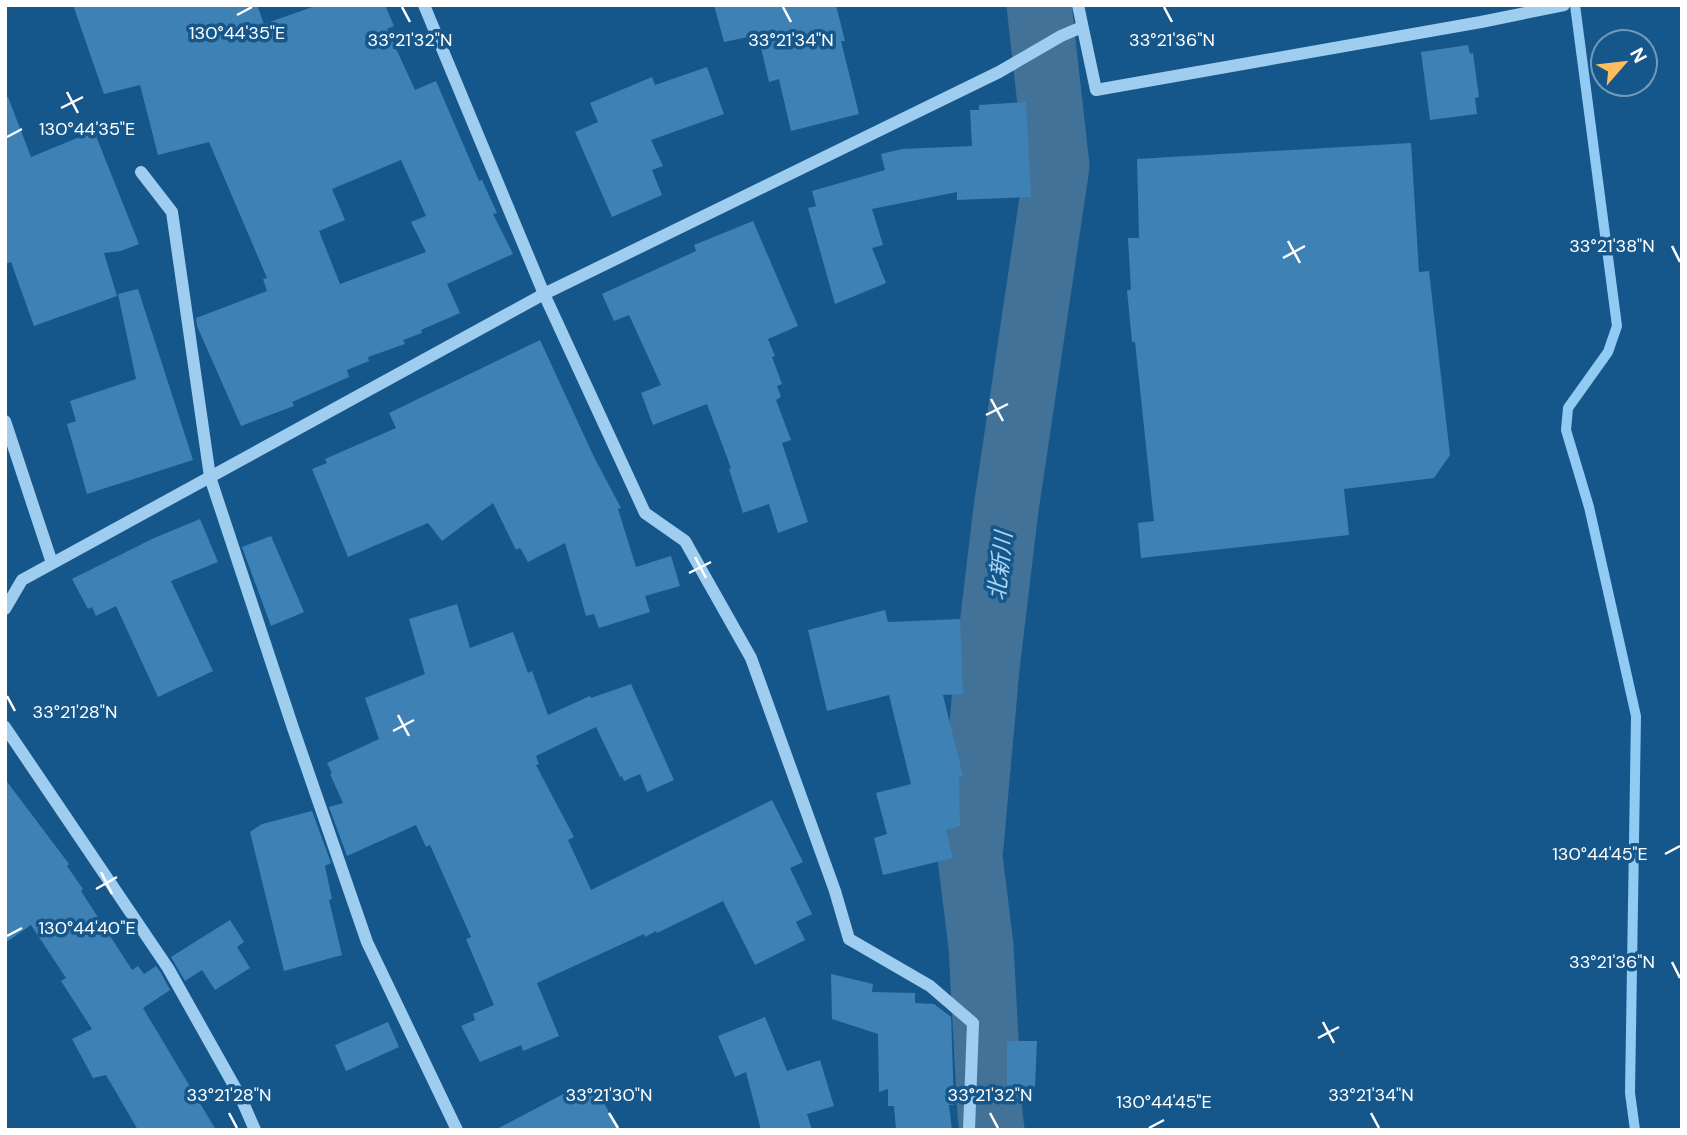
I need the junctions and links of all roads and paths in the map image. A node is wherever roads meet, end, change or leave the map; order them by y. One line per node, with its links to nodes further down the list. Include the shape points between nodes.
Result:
1 (424, 5): 6 (street)
2 (1078, 5): 4 (street)
3 (1558, 7): 4 (street, via 1096,90)
4 (1082, 27): 6 (street)
5 (141, 172): 8 (street, via 172,212)
6 (544, 294): 8 (street); 14 (street, via 645,513 685,541 751,658 849,939 930,986 973,1023)
7 (5, 421): 9 (street)
8 (210, 477): 9 (street); 13 (street, via 367,942)
9 (52, 563): 10 (street, via 22,580)
10 (5, 609)
11 (5, 727): 12 (street, via 168,968)
12 (255, 1130)
13 (457, 1130)
14 (969, 1130)

